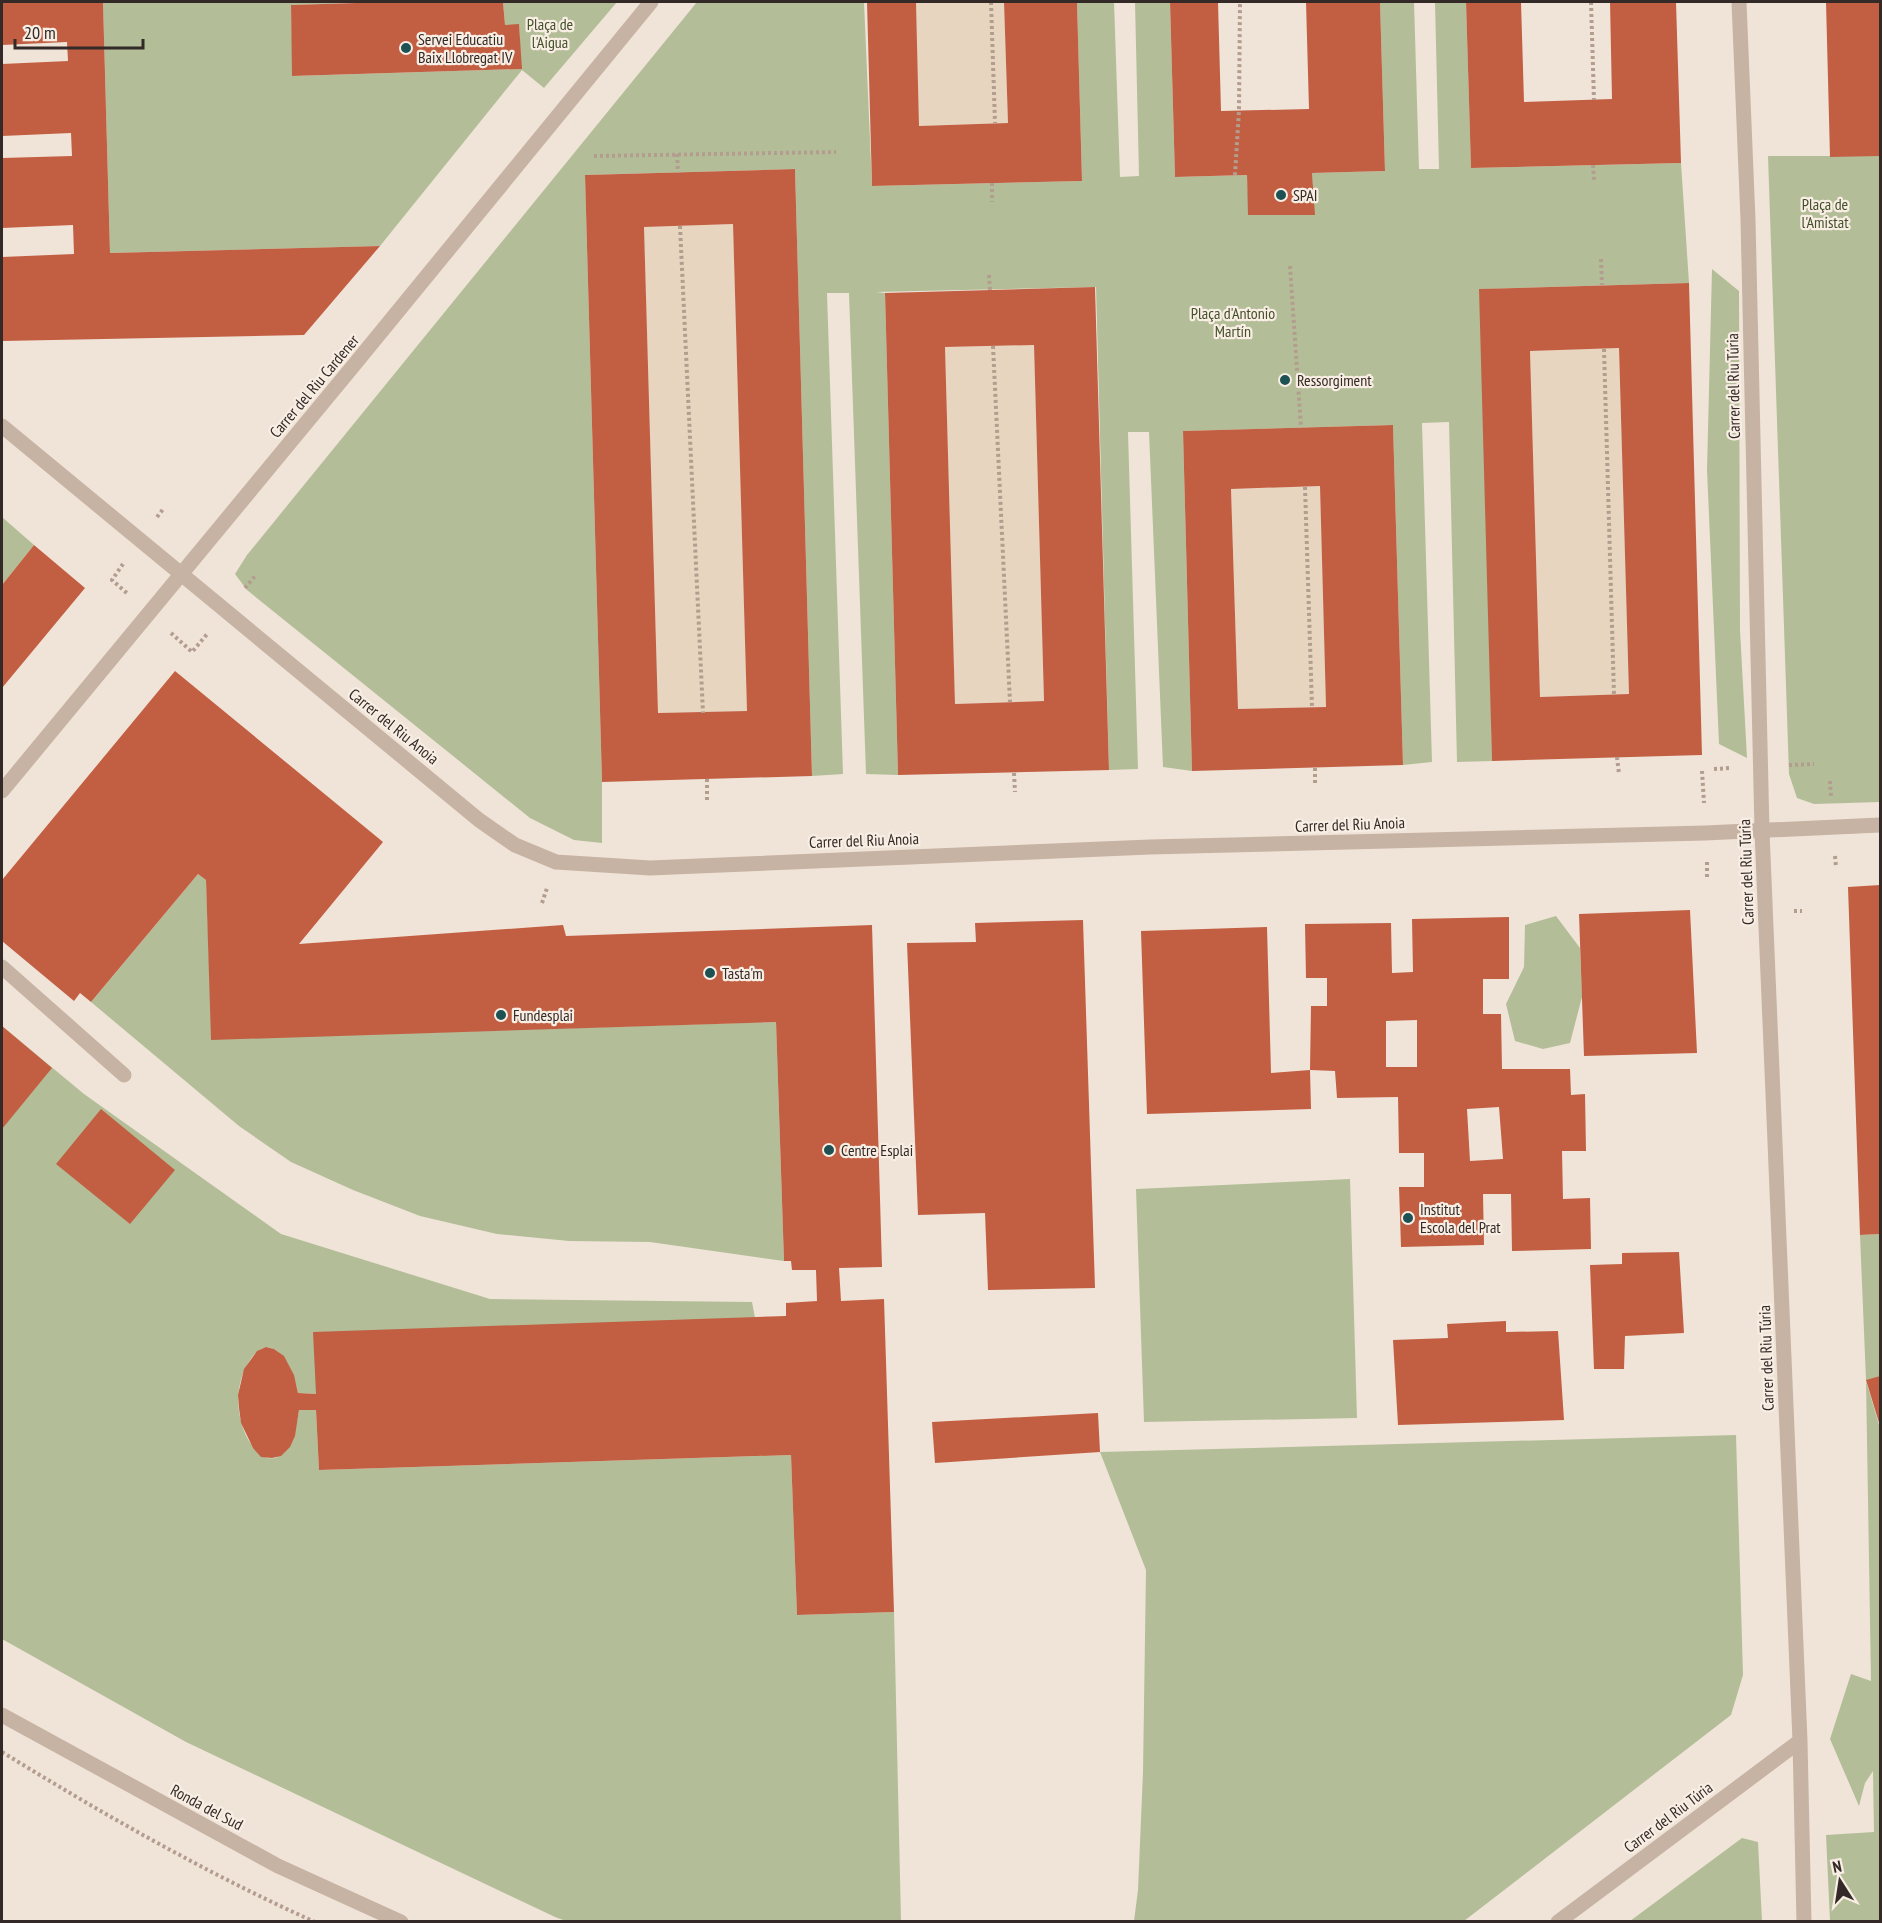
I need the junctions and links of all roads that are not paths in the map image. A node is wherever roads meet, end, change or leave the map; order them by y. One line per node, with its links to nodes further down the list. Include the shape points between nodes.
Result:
1 (651, 2): 4 (street, Carrer del Riu Cardener)
2 (1739, 2): 7 (street, Carrer del Riu Túria)
3 (2, 426): 4 (street, Carrer del Riu Anoia)
4 (180, 574): 5 (street, Carrer del Riu Cardener); 7 (street, Carrer del Riu Anoia, via 479,820 515,844 556,862 650,868 1161,847)
5 (2, 791)
6 (1881, 825): 7 (street, Carrer del Riu Anoia)
7 (1762, 831): 11 (street, Carrer del Riu Túria)
8 (2, 967): 9 (street)
9 (124, 1075)
10 (2, 1715): 12 (street, Ronda del Sud, via 278,1866)
11 (1800, 1741): 13 (street, Carrer del Riu Túria); 14 (street, Carrer del Riu Túria)
12 (401, 1922)
13 (1558, 1922)
14 (1804, 1922)

